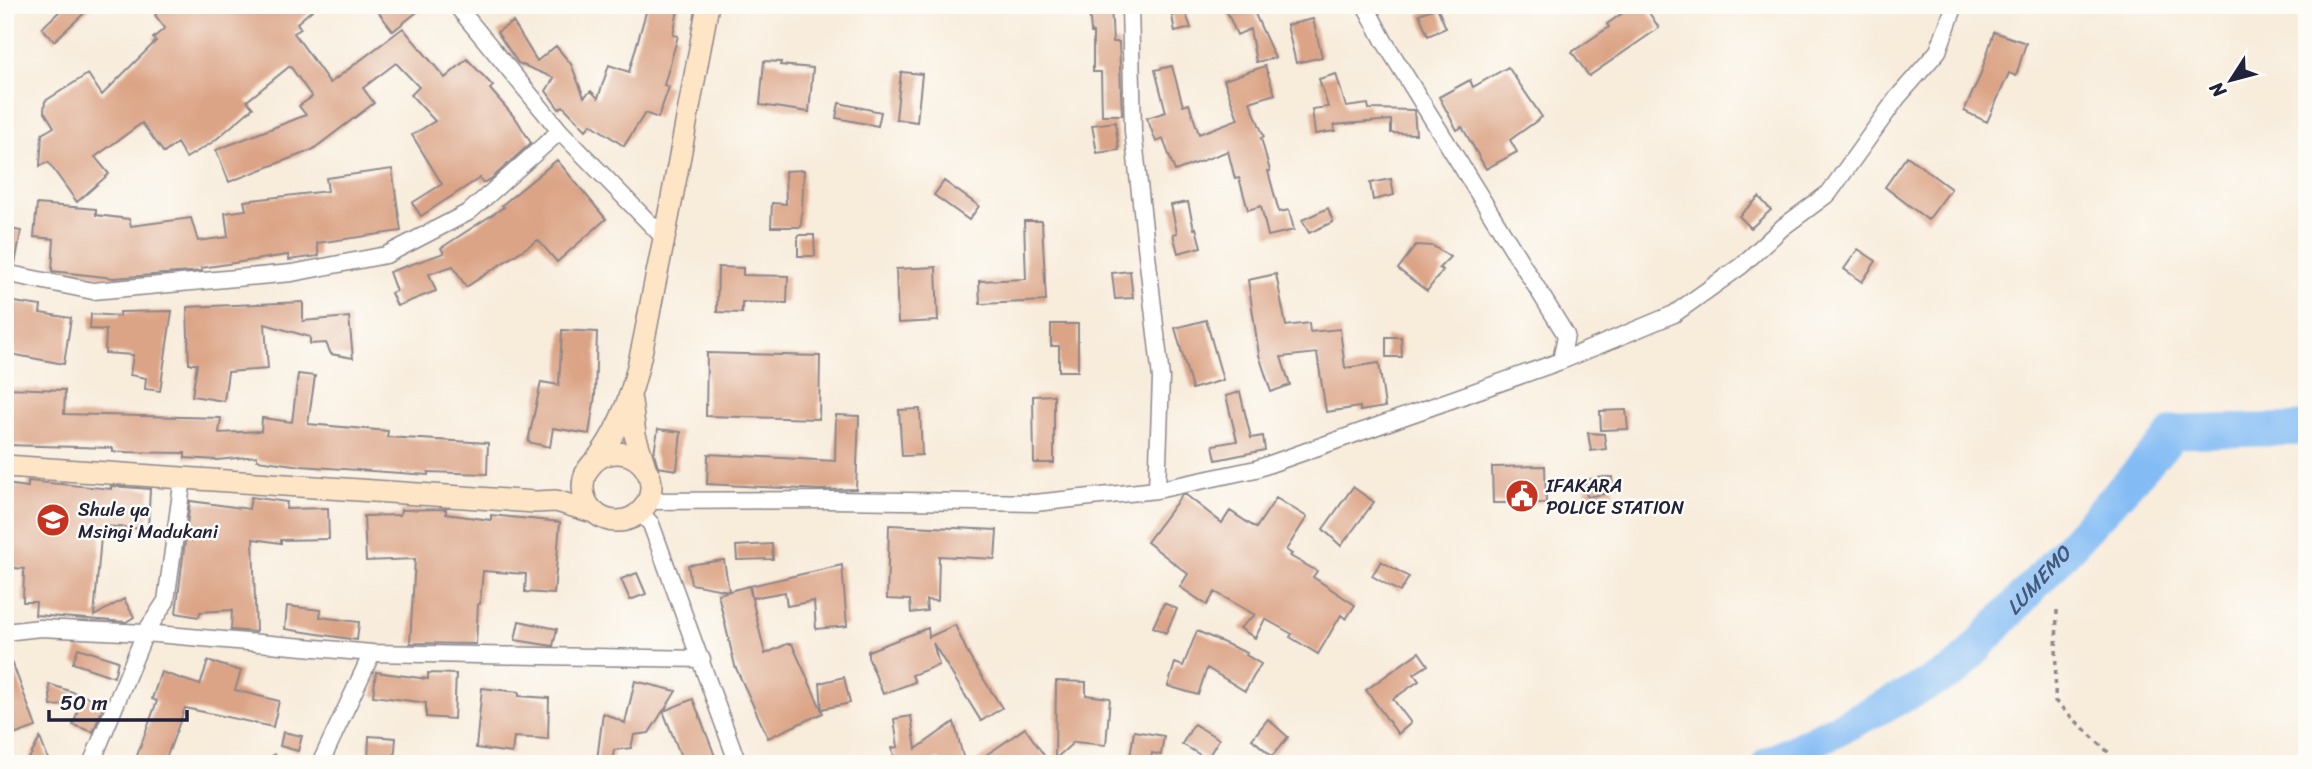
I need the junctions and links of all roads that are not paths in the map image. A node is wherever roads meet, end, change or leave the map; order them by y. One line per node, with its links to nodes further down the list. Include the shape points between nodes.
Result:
1 (456, 5): 6 (street)
2 (708, 5): 7 (main road)
3 (1130, 5): 15 (street, via 1133,131 1161,378)
4 (1365, 5): 9 (street, via 1566,335)
5 (1955, 5): 9 (street, via 1938,51 1829,193 1674,314)
6 (560, 131): 7 (street); 8 (street, via 469,212 386,255 292,273 93,290)
7 (664, 238): 10 (main road)
8 (5, 273)
9 (1561, 361): 15 (street, via 1256,470)
10 (630, 399): 11 (main road); 13 (main road)
11 (593, 464): 13 (main road, via 614,452 632,455); 16 (main road); 18 (main road, via 583,490)
12 (5, 466): 14 (main road)
13 (645, 467): 17 (main road, via 652,483)
14 (183, 478): 16 (main road); 20 (street, via 166,601)
15 (1157, 490): 17 (street, via 1035,503 832,500)
16 (536, 502): 18 (main road, via 556,502)
17 (644, 506): 18 (main road, via 621,521); 22 (street)
18 (596, 513)
19 (5, 632): 20 (street, via 40,628)
20 (145, 633): 21 (street); 23 (street)
21 (372, 653): 22 (street); 24 (street)
22 (702, 659): 25 (street)
23 (91, 764)
24 (320, 764)
25 (738, 764)

